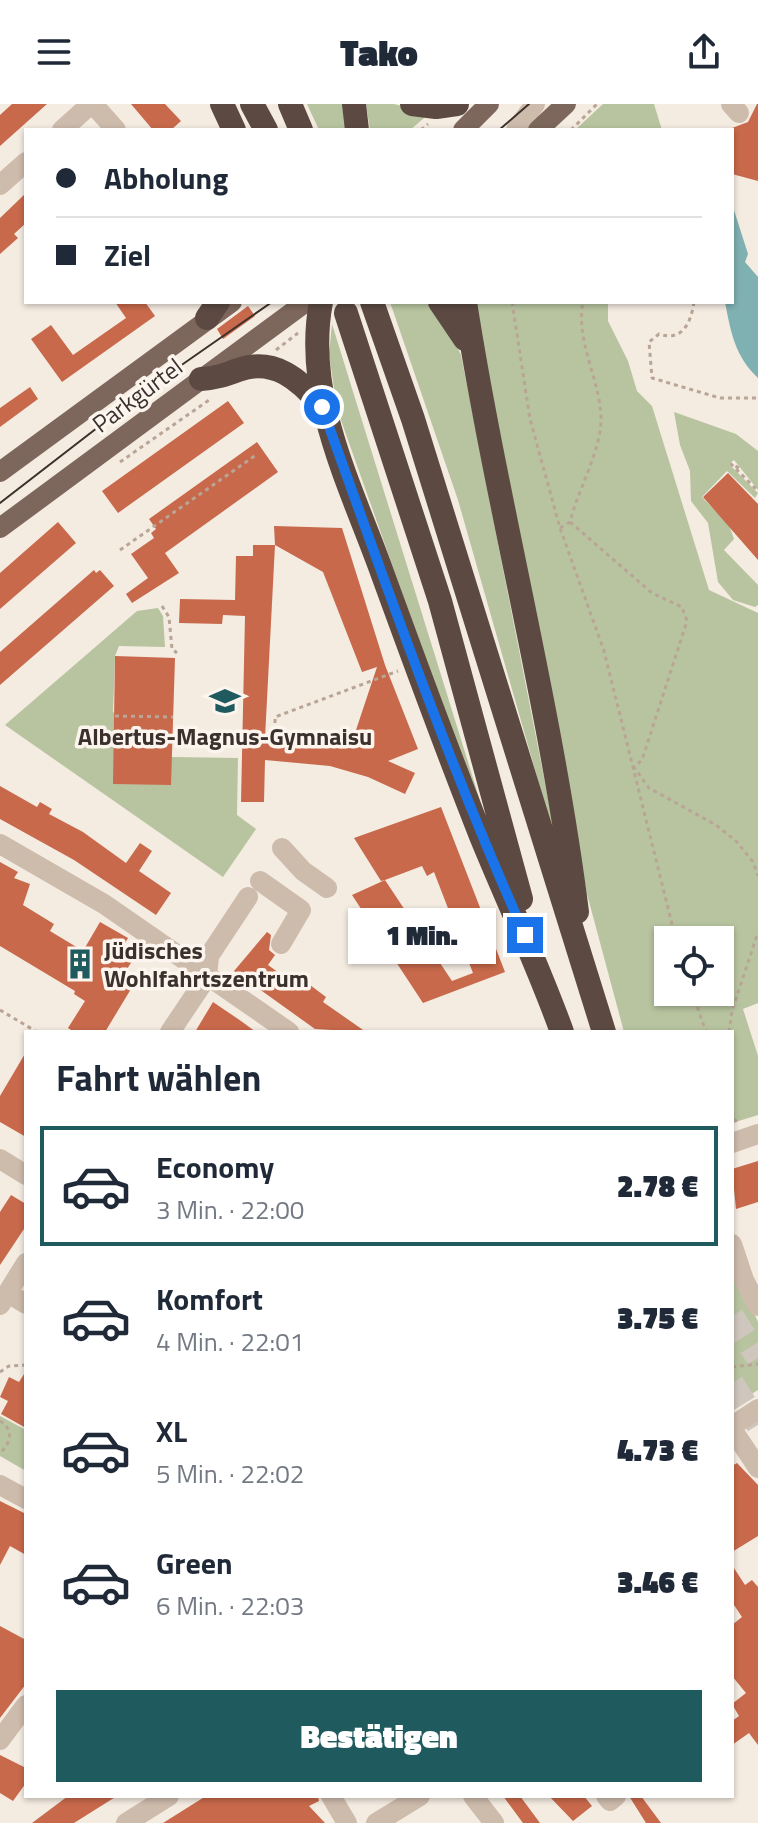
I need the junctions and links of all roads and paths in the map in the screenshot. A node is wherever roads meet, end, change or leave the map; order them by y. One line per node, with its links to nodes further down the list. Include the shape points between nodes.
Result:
1 (92, 104): 12 (street); 13 (street)
2 (222, 104): 14 (highway)
3 (252, 104): 15 (highway)
4 (290, 104): 16 (highway)
5 (354, 104): 17 (highway)
6 (412, 104): 7 (highway)
7 (457, 104)
8 (489, 104): 18 (main road)
9 (535, 104): 19 (street)
10 (566, 104): 20 (main road)
11 (597, 104): 21 (path)
12 (64, 128)
13 (114, 128)
14 (233, 128)
15 (265, 128)
16 (300, 128)
17 (357, 128)
18 (465, 128)
19 (517, 128)
20 (540, 128)
21 (573, 128)
22 (24, 164): 23 (street)
23 (0, 185)
24 (373, 304): 62 (highway)
25 (442, 304): 33 (highway, via 459,326)
26 (465, 304): 33 (highway)
27 (512, 304): 45 (path, via 530,419)
28 (583, 304): 43 (path, via 581,322 601,426)
29 (693, 304): 36 (path, via 679,334 659,334 649,342 652,378 720,398)
30 (315, 308): 34 (path); 35 (main road, Parkgürtel); 37 (highway)
31 (212, 310): 41 (main road, Parkgürtel)
32 (346, 313): 61 (highway, via 440,601)
33 (474, 360): 62 (highway, via 564,824)
34 (256, 367): 35 (highway, via 240,369); 37 (highway, via 288,373 303,382)
35 (210, 386): 39 (path); 44 (main road, Parkgürtel)
36 (757, 398)
37 (322, 407): 61 (highway, via 477,825)
38 (256, 455): 46 (path)
39 (116, 465)
40 (739, 468): 42 (path, via 731,464)
41 (0, 472)
42 (758, 491)
43 (570, 522): 45 (path); 53 (path, via 652,593 682,607 687,621 642,760)
44 (0, 528)
45 (560, 528): 53 (path, via 604,651)
46 (120, 550)
47 (162, 606): 48 (path)
48 (177, 653)
49 (398, 671): 52 (path, via 275,717)
50 (115, 716): 51 (path)
51 (173, 717)
52 (275, 739)
53 (634, 767): 56 (path, via 649,788 737,842); 58 (path)
54 (0, 844): 63 (street, via 104,904)
55 (282, 848): 57 (street)
56 (758, 876)
57 (327, 888)
58 (672, 926)
59 (758, 932): 72 (path)
60 (281, 944): 63 (street, via 301,910 254,889 209,956)
61 (536, 959): 69 (highway)
62 (584, 974): 70 (highway)
63 (207, 977): 67 (street); 68 (street)
64 (697, 1006): 71 (path)
65 (0, 1010): 66 (path)
66 (34, 1030)
67 (171, 1030)
68 (286, 1030)
69 (561, 1030)
70 (603, 1030)
71 (705, 1030)
72 (729, 1030)
73 (758, 1134): 74 (street)
74 (734, 1142)
75 (0, 1159): 76 (street)
76 (24, 1174)
77 (734, 1250): 81 (street)
78 (24, 1266): 79 (street)
79 (4, 1299): 80 (street)
80 (24, 1304)
81 (758, 1306)
82 (758, 1364): 84 (path)
83 (24, 1365): 85 (path)
84 (734, 1367)
85 (0, 1372)
86 (758, 1409): 88 (street)
87 (0, 1421): 89 (path, via 10,1437)
88 (739, 1435): 90 (street)
89 (0, 1453)
90 (758, 1468)
91 (0, 1485): 92 (street)
92 (24, 1498)
93 (24, 1708): 94 (street)
94 (0, 1740)
95 (166, 1798): 99 (street)
96 (332, 1798): 100 (street)
97 (417, 1798): 101 (street)
98 (475, 1798): 102 (street)
99 (126, 1823)
100 (347, 1823)
101 (376, 1823)
102 (494, 1823)

